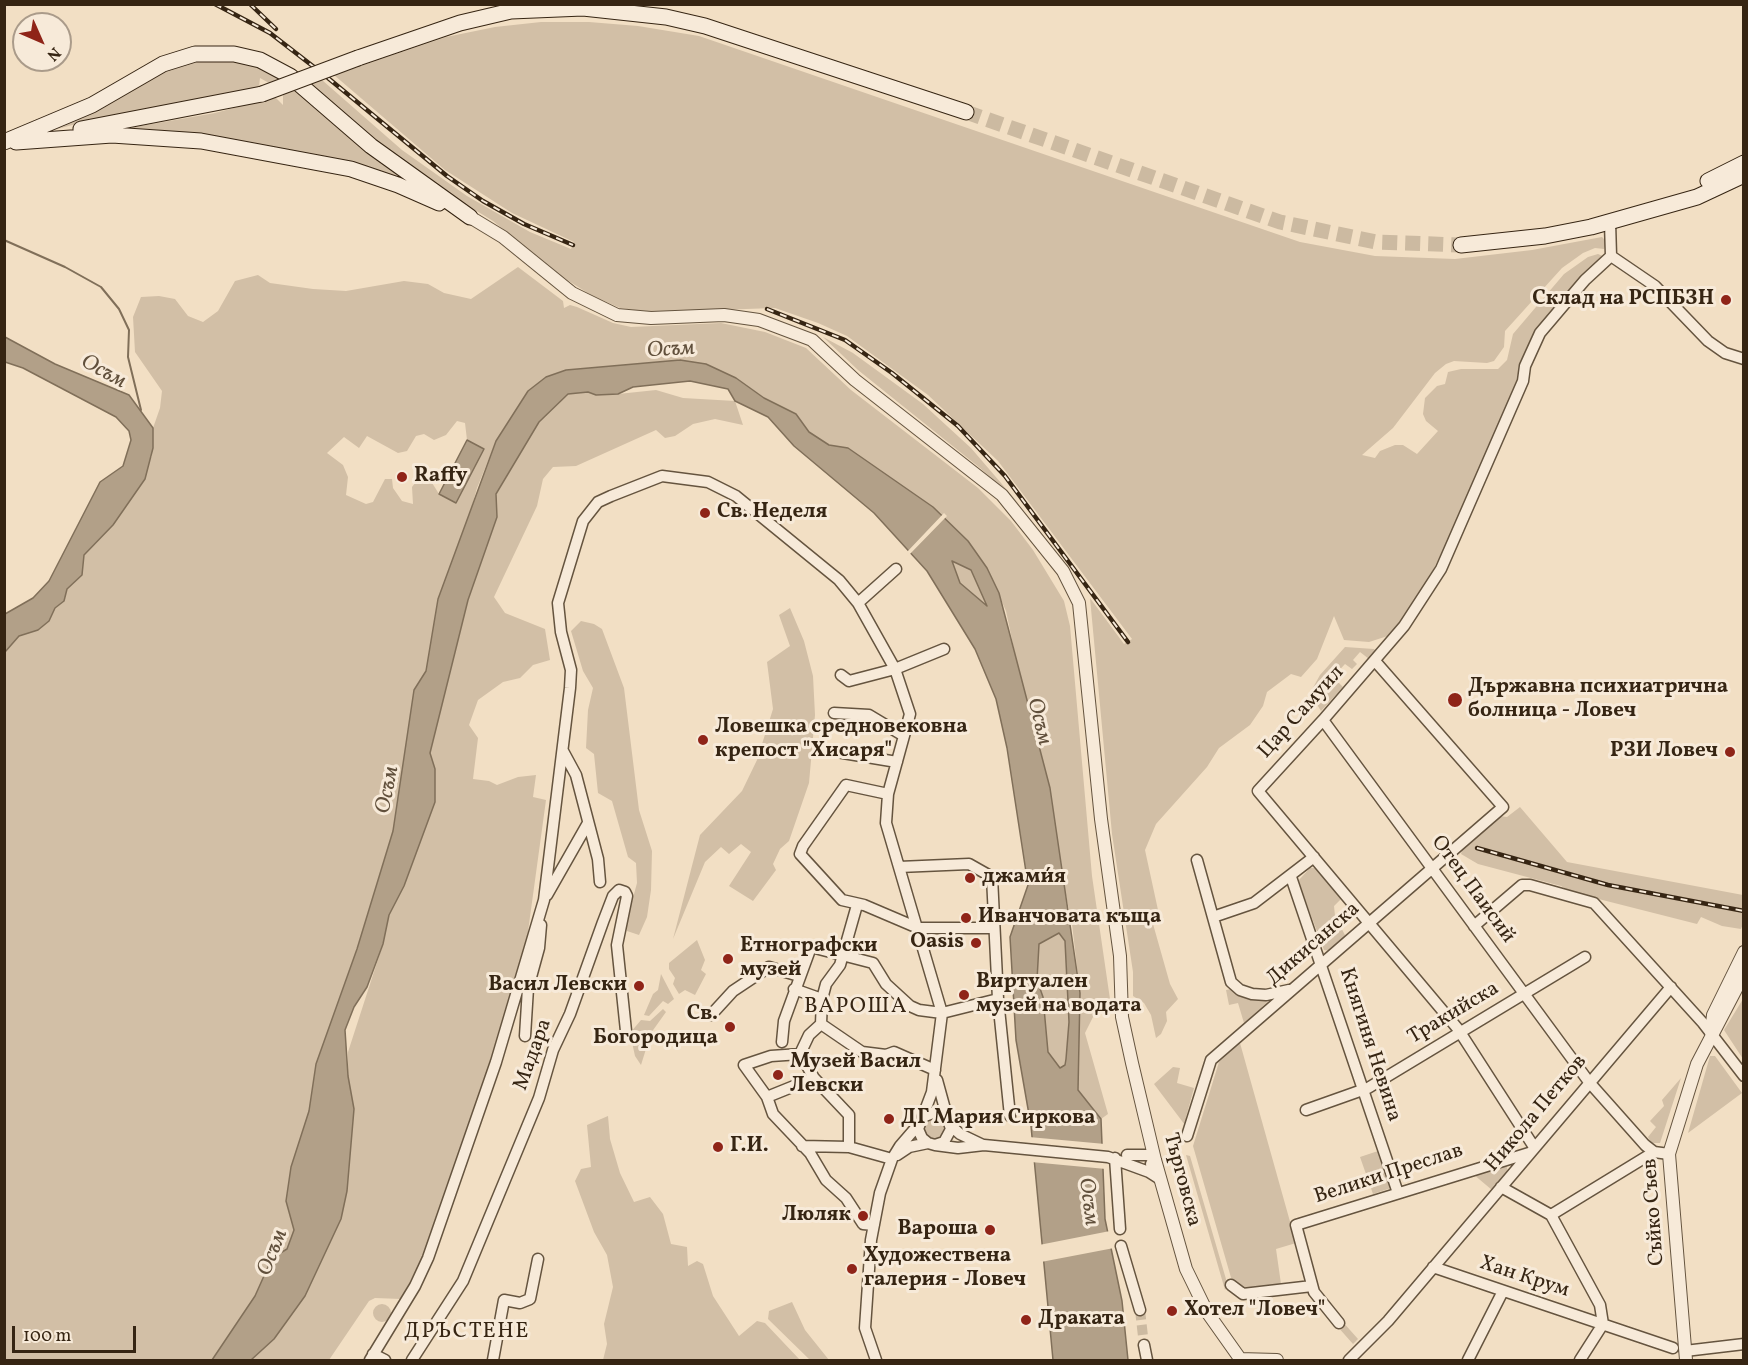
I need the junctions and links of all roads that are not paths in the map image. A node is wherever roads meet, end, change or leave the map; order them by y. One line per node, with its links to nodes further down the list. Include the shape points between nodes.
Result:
1 (966, 112): 2 (main road, bridge, via 705,26 666,17 583,8 511,11 460,23 262,94)
2 (4, 143): 6 (main road, via 112,135 201,141 351,169); 6 (main road, via 92,105 163,63 195,54 234,54 260,60 290,76 371,146)
3 (1743, 162): 5 (main road)
4 (1743, 175): 5 (main road, via 1697,197)
5 (1634, 215): 7 (main road)
6 (470, 217): 71 (street, Търговска, via 503,237 572,293 617,315 724,315 759,320 812,340 855,380 986,481 1019,513 1063,571 1079,603 1101,819 1119,947 1122,1017)
7 (1610, 222): 8 (main road, via 1545,236); 9 (street)
8 (1461, 244)
9 (1611, 256): 10 (street, via 1654,286 1708,341); 14 (street, Цар Самуил, via 1540,333 1441,569 1404,626)
10 (1743, 359)
11 (896, 569): 12 (street)
12 (858, 603): 15 (street); 20 (street, via 826,567 736,496 716,485 662,476 598,502 583,521 558,603 571,670)
13 (944, 649): 15 (street)
14 (1375, 661): 18 (street, Цар Самуил); 28 (street, Дикисанска, via 1503,807)
15 (895, 669): 16 (street, via 849,681); 19 (street, via 910,714)
16 (841, 675)
17 (834, 713): 19 (street, via 869,715)
18 (1323, 720): 25 (street, Цар Самуил, via 1258,791); 28 (street, Отец Паисий)
19 (904, 736): 22 (street)
20 (563, 750): 24 (street, via 576,775); 31 (street)
21 (837, 752): 22 (street)
22 (897, 762): 23 (street)
23 (888, 794): 27 (street, via 886,823); 32 (street, via 846,785 800,854 842,900)
24 (588, 823): 30 (street); 31 (street)
25 (1314, 857): 29 (street); 34 (street)
26 (1197, 860): 33 (street)
27 (899, 867): 36 (street); 37 (street, via 969,864 992,877)
28 (1432, 868): 34 (street, Дикисанска); 35 (street, Отец Паисий)
29 (1292, 877): 33 (street, via 1254,903); 41 (street, Княгиня Невина)
30 (600, 882)
31 (544, 900): 56 (street, via 539,948 528,988); 102 (street, via 496,1062 428,1258)
32 (857, 905): 36 (street); 39 (street)
33 (1213, 917): 46 (street, via 1228,976 1236,987 1258,995)
34 (1370, 922): 41 (street, Дикисанска); 55 (street)
35 (1474, 926): 44 (street, via 1522,885 1587,900 1600,908); 47 (street, Отец Паисий)
36 (918, 928): 37 (street); 50 (street)
37 (994, 928): 49 (street)
38 (1743, 952): 54 (street, Съйко Съев, via 1713,1015)
39 (841, 955): 43 (street, via 811,947); 48 (street, via 840,965 826,984); 50 (street, via 873,963 886,984 910,1006)
40 (1585, 957): 47 (street, Тракийска)
41 (1322, 964): 46 (street, Дикисанска); 63 (street, Княгиня Невина)
42 (1743, 974): 54 (street, Съйко Съев, via 1722,1019)
43 (799, 976): 45 (street); 51 (street, via 769,967 733,991)
44 (1671, 987): 54 (street); 62 (street, Никола Петков)
45 (794, 989): 48 (street); 57 (street)
46 (1293, 989): 69 (street, Дикисанска, via 1211,1060)
47 (1524, 995): 55 (street, Тракийска); 62 (street, Отец Паисий)
48 (822, 999): 52 (street)
49 (998, 999): 50 (street); 66 (street)
50 (942, 1013): 59 (street)
51 (711, 1015)
52 (820, 1024): 58 (street, via 809,1035); 59 (street, via 862,1052 894,1052)
53 (626, 1031): 104 (street, Мадара, via 617,945 627,896 619,890 613,896 553,1050 539,1098 463,1281)
54 (1711, 1032): 60 (street); 77 (street, Съйко Съев, via 1696,1064)
55 (1461, 1033): 63 (street, Тракийска); 75 (street)
56 (525, 1036)
57 (782, 1042)
58 (800, 1054): 61 (street); 64 (street, via 771,1056 744,1065)
59 (936, 1070): 67 (street); 68 (street)
60 (1743, 1076)
61 (814, 1078): 64 (street); 74 (street, via 849,1115)
62 (1589, 1082): 75 (street, Никола Петков); 76 (street, Отец Паисий)
63 (1363, 1090): 65 (street, Тракийска); 86 (street, Княгиня Невина)
64 (767, 1097): 73 (street, via 773,1114)
65 (1306, 1110)
66 (1010, 1116)
67 (922, 1120): 68 (street, via 935,1113); 70 (street, via 919,1134); 80 (street)
68 (949, 1122): 70 (street, via 947,1138); 72 (street, via 960,1134)
69 (1187, 1136)
70 (931, 1144): 72 (street, via 958,1148); 80 (street, via 909,1147)
71 (1150, 1144): 81 (street); 82 (street, Търговска)
72 (984, 1145): 78 (street)
73 (802, 1146): 74 (street); 88 (street, via 864,1224)
74 (849, 1147): 80 (street)
75 (1532, 1150): 79 (street, Велики Преслав); 83 (street, Никола Петков)
76 (1654, 1152): 77 (street); 87 (street)
77 (1669, 1154): 101 (street, Съйко Съев)
78 (1111, 1158): 81 (street); 89 (street)
79 (1508, 1158): 83 (street); 86 (street, Велики Преслав)
80 (892, 1159): 88 (street)
81 (1127, 1159): 82 (street, via 1148,1166); 84 (street)
82 (1155, 1160): 84 (street, Търговска)
83 (1520, 1164): 85 (street, Никола Петков)
84 (1160, 1179): 108 (street, Търговска, via 1195,1290)
85 (1501, 1187): 87 (street); 92 (street, Никола Петков)
86 (1398, 1192): 94 (street, Велики Преслав, via 1296,1225)
87 (1551, 1215): 98 (street, via 1600,1305)
88 (874, 1225): 106 (street, via 865,1324)
89 (1120, 1229)
90 (1121, 1246): 96 (street)
91 (538, 1259): 105 (street, via 530,1299 520,1303 504,1300)
92 (1433, 1267): 95 (street, Хан Крум); 110 (street, Никола Петков)
93 (1231, 1286): 94 (street, via 1244,1294)
94 (1312, 1286): 97 (street)
95 (1503, 1291): 98 (street, Хан Крум); 111 (street)
96 (1140, 1310)
97 (1339, 1323)
98 (1603, 1324): 101 (street, Хан Крум); 112 (street)
99 (1743, 1344): 101 (street)
100 (1144, 1345): 107 (street)
101 (1681, 1353)
102 (372, 1357): 103 (street)
103 (385, 1360)
104 (412, 1360)
105 (494, 1360)
106 (876, 1360)
107 (1147, 1360)
108 (1240, 1360): 109 (street)
109 (1277, 1360)
110 (1349, 1360)
111 (1468, 1360)
112 (1580, 1360)

